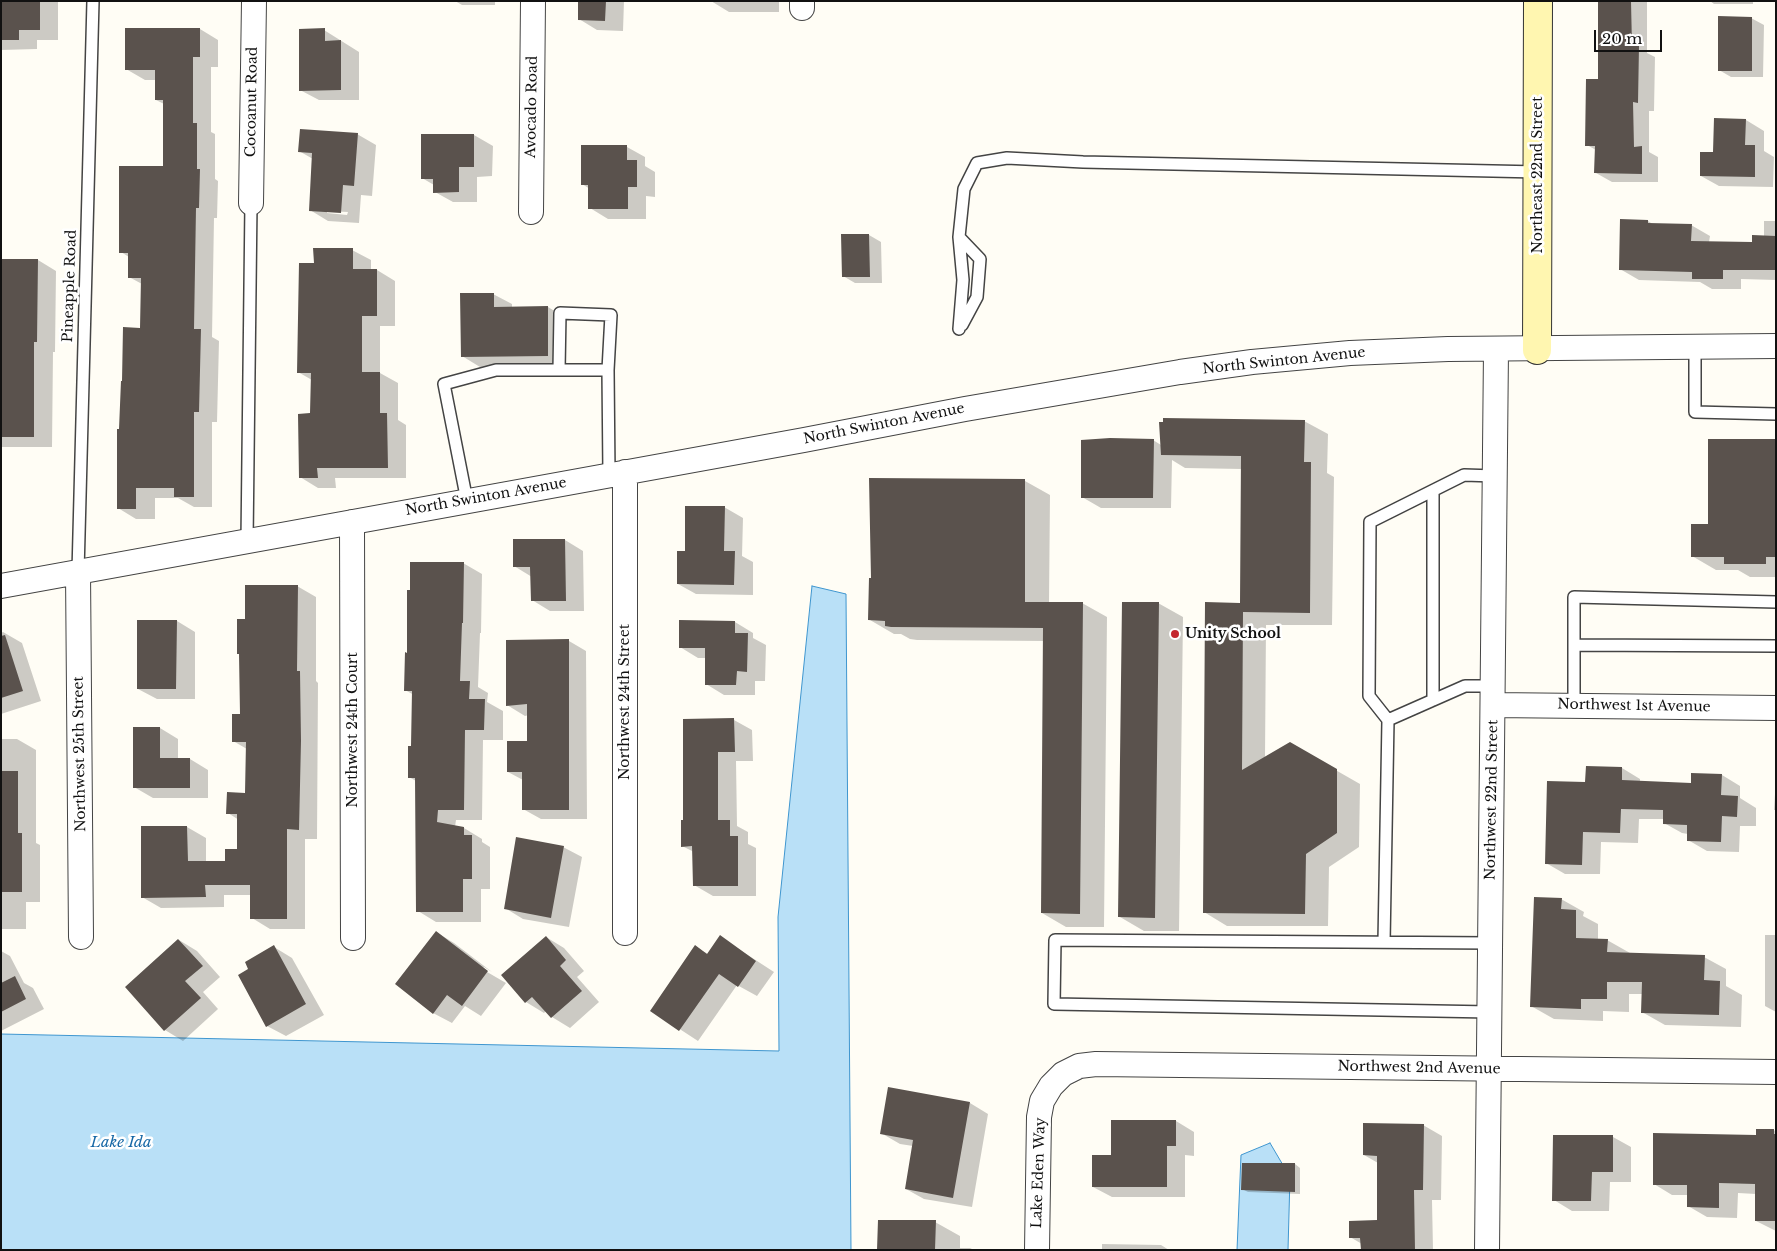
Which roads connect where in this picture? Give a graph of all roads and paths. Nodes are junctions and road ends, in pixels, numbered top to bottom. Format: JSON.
{"nodes":[{"id":1,"x":93,"y":1,"type":"edge"},
{"id":2,"x":254,"y":1,"type":"edge"},
{"id":3,"x":533,"y":1,"type":"edge"},
{"id":4,"x":1538,"y":1,"type":"edge"},
{"id":5,"x":1538,"y":172,"type":"junction"},
{"id":6,"x":251,"y":203,"type":"joint"},
{"id":7,"x":531,"y":212,"type":"dead end"},
{"id":8,"x":959,"y":237,"type":"junction"},
{"id":9,"x":1776,"y":346,"type":"edge"},
{"id":10,"x":1695,"y":347,"type":"junction"},
{"id":11,"x":1496,"y":350,"type":"junction"},
{"id":12,"x":1537,"y":350,"type":"junction"},
{"id":13,"x":559,"y":370,"type":"junction"},
{"id":14,"x":608,"y":370,"type":"junction"},
{"id":15,"x":1776,"y":414,"type":"edge"},
{"id":16,"x":617,"y":474,"type":"junction"},
{"id":17,"x":1495,"y":476,"type":"junction"},
{"id":18,"x":1433,"y":490,"type":"junction"},
{"id":19,"x":467,"y":501,"type":"junction"},
{"id":20,"x":352,"y":522,"type":"junction"},
{"id":21,"x":247,"y":541,"type":"junction"},
{"id":22,"x":78,"y":572,"type":"junction"},
{"id":23,"x":1,"y":586,"type":"edge"},
{"id":24,"x":1776,"y":602,"type":"edge"},
{"id":25,"x":1574,"y":646,"type":"junction"},
{"id":26,"x":1776,"y":646,"type":"edge"},
{"id":27,"x":1493,"y":696,"type":"junction"},
{"id":28,"x":1433,"y":700,"type":"junction"},
{"id":29,"x":1574,"y":706,"type":"junction"},
{"id":30,"x":1776,"y":708,"type":"edge"},
{"id":31,"x":1388,"y":720,"type":"junction"},
{"id":32,"x":625,"y":932,"type":"dead end"},
{"id":33,"x":81,"y":937,"type":"dead end"},
{"id":34,"x":353,"y":938,"type":"dead end"},
{"id":35,"x":1384,"y":942,"type":"junction"},
{"id":36,"x":1490,"y":943,"type":"junction"},
{"id":37,"x":1490,"y":1012,"type":"junction"},
{"id":38,"x":1489,"y":1069,"type":"junction"},
{"id":39,"x":1776,"y":1072,"type":"edge"},
{"id":40,"x":1063,"y":1074,"type":"joint"},
{"id":41,"x":1037,"y":1250,"type":"edge"},
{"id":42,"x":1487,"y":1250,"type":"edge"}],
"edges":[{"from":1,"to":22,"type":"lane","name":"Pineapple Road"},
{"from":2,"to":6,"type":"street","name":"Cocoanut Road"},
{"from":3,"to":7,"type":"street","name":"Avocado Road"},
{"from":4,"to":5,"type":"street","name":"Northeast 22nd Street"},
{"from":5,"to":8,"type":"lane"},
{"from":5,"to":12,"type":"street","name":"Northeast 22nd Street"},
{"from":6,"to":21,"type":"lane"},
{"from":8,"to":8,"type":"lane"},
{"from":9,"to":10,"type":"street","name":"North Swinton Avenue"},
{"from":10,"to":12,"type":"street","name":"North Swinton Avenue"},
{"from":10,"to":15,"type":"lane"},
{"from":11,"to":12,"type":"street","name":"North Swinton Avenue"},
{"from":11,"to":16,"type":"street","name":"North Swinton Avenue"},
{"from":11,"to":17,"type":"street","name":"Northwest 22nd Street"},
{"from":13,"to":14,"type":"lane"},
{"from":13,"to":14,"type":"lane"},
{"from":13,"to":19,"type":"lane"},
{"from":14,"to":16,"type":"lane"},
{"from":16,"to":19,"type":"street","name":"North Swinton Avenue"},
{"from":16,"to":32,"type":"street","name":"Northwest 24th Street"},
{"from":17,"to":18,"type":"lane"},
{"from":17,"to":27,"type":"street","name":"Northwest 22nd Street"},
{"from":18,"to":28,"type":"lane"},
{"from":18,"to":31,"type":"lane"},
{"from":19,"to":20,"type":"street","name":"North Swinton Avenue"},
{"from":20,"to":21,"type":"street","name":"North Swinton Avenue"},
{"from":20,"to":34,"type":"street","name":"Northwest 24th Court"},
{"from":21,"to":22,"type":"street","name":"North Swinton Avenue"},
{"from":22,"to":23,"type":"street","name":"North Swinton Avenue"},
{"from":22,"to":33,"type":"street","name":"Northwest 25th Street"},
{"from":24,"to":25,"type":"lane"},
{"from":25,"to":26,"type":"lane"},
{"from":25,"to":29,"type":"lane"},
{"from":27,"to":28,"type":"lane"},
{"from":27,"to":29,"type":"street","name":"Northwest 1st Avenue"},
{"from":27,"to":36,"type":"street","name":"Northwest 22nd Street"},
{"from":28,"to":31,"type":"lane"},
{"from":29,"to":30,"type":"street","name":"Northwest 1st Avenue"},
{"from":31,"to":35,"type":"lane"},
{"from":35,"to":36,"type":"lane"},
{"from":35,"to":37,"type":"lane"},
{"from":36,"to":37,"type":"street","name":"Northwest 22nd Street"},
{"from":37,"to":38,"type":"street","name":"Northwest 22nd Street"},
{"from":38,"to":39,"type":"street","name":"Northwest 2nd Avenue"},
{"from":38,"to":40,"type":"street","name":"Northwest 2nd Avenue"},
{"from":38,"to":42,"type":"street","name":"Northwest 22nd Street"},
{"from":40,"to":41,"type":"street","name":"Lake Eden Way"}]}
